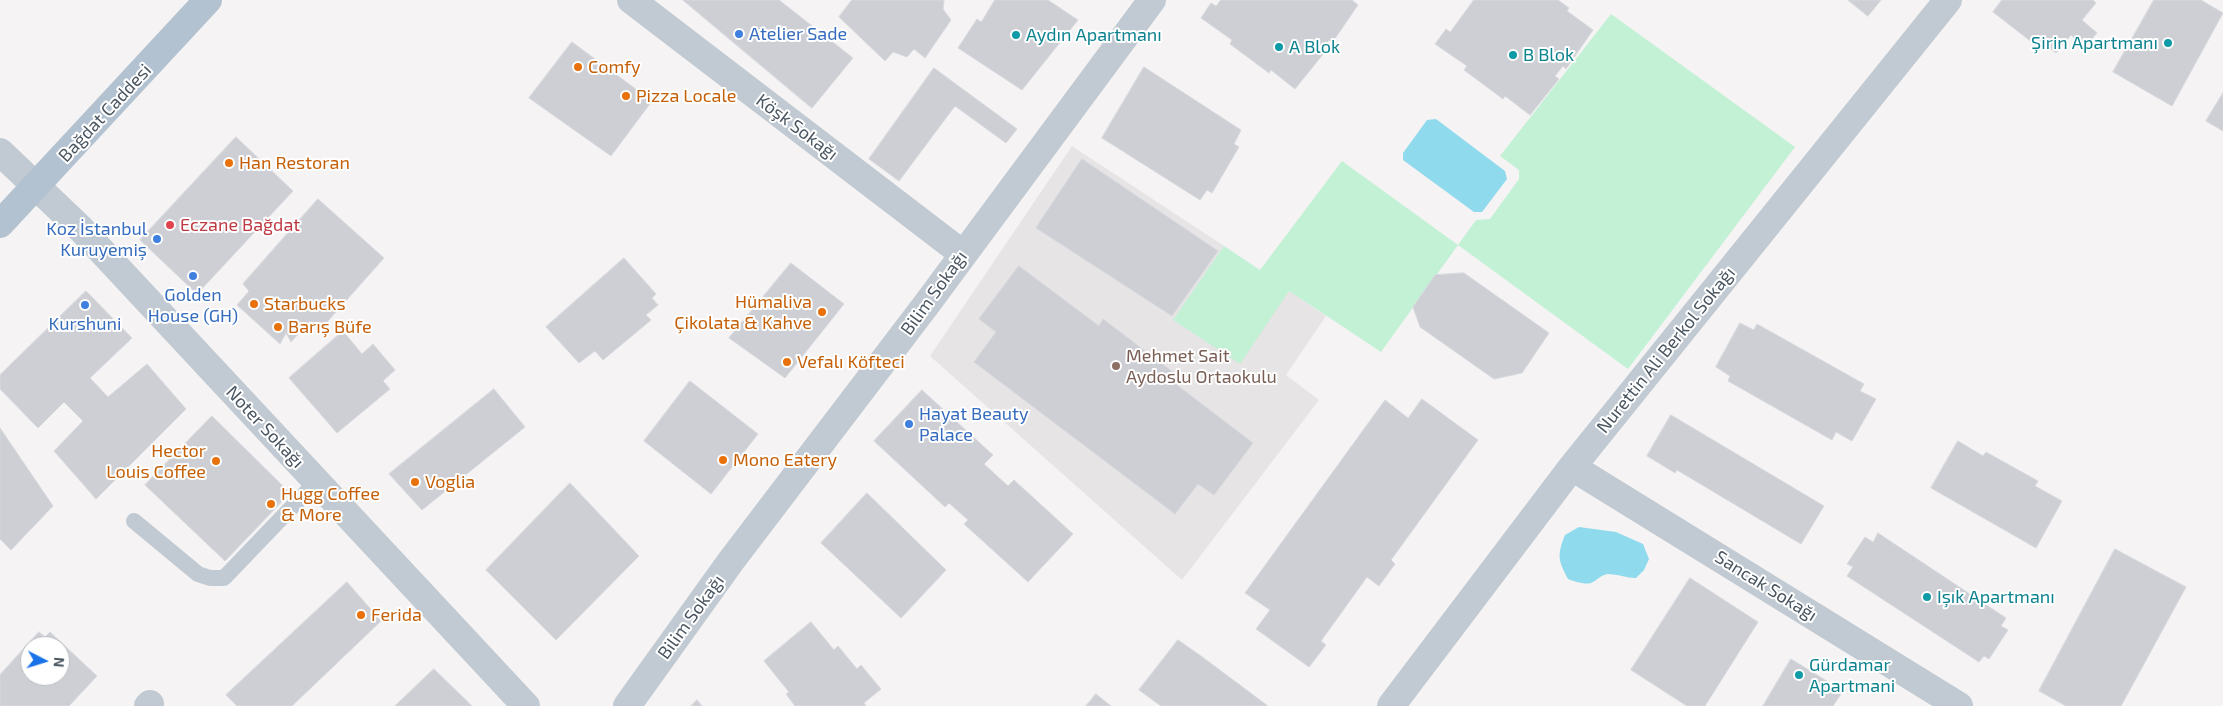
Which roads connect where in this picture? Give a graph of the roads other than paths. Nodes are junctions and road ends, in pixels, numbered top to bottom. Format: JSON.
{"nodes":[{"id":1,"x":208,"y":0,"type":"edge"},
{"id":2,"x":631,"y":0,"type":"edge"},
{"id":3,"x":1152,"y":0,"type":"edge"},
{"id":4,"x":1948,"y":0,"type":"edge"},
{"id":5,"x":0,"y":152,"type":"edge"},
{"id":6,"x":37,"y":186,"type":"junction"},
{"id":7,"x":0,"y":224,"type":"edge"},
{"id":8,"x":963,"y":254,"type":"junction"},
{"id":9,"x":1572,"y":467,"type":"junction"},
{"id":10,"x":316,"y":482,"type":"junction"},
{"id":11,"x":134,"y":521,"type":"dead end"},
{"id":12,"x":526,"y":706,"type":"edge"},
{"id":13,"x":627,"y":706,"type":"edge"},
{"id":14,"x":1391,"y":706,"type":"edge"},
{"id":15,"x":1959,"y":706,"type":"edge"}],
"edges":[{"from":1,"to":6,"type":"main road","name":"Bağdat Caddesi"},
{"from":2,"to":8,"type":"street","name":"Köşk Sokağı"},
{"from":3,"to":8,"type":"street","name":"Bilim Sokağı"},
{"from":4,"to":9,"type":"street","name":"Nurettin Ali Berkol Sokağı"},
{"from":5,"to":6,"type":"street","name":"Noter Sokağı"},
{"from":6,"to":7,"type":"main road","name":"Bağdat Caddesi"},
{"from":6,"to":10,"type":"street","name":"Noter Sokağı"},
{"from":8,"to":13,"type":"street","name":"Bilim Sokağı"},
{"from":9,"to":14,"type":"street","name":"Nurettin Ali Berkol Sokağı"},
{"from":9,"to":15,"type":"street","name":"Sancak Sokağı"},
{"from":10,"to":11,"type":"lane"},
{"from":10,"to":12,"type":"street","name":"Noter Sokağı"}]}
